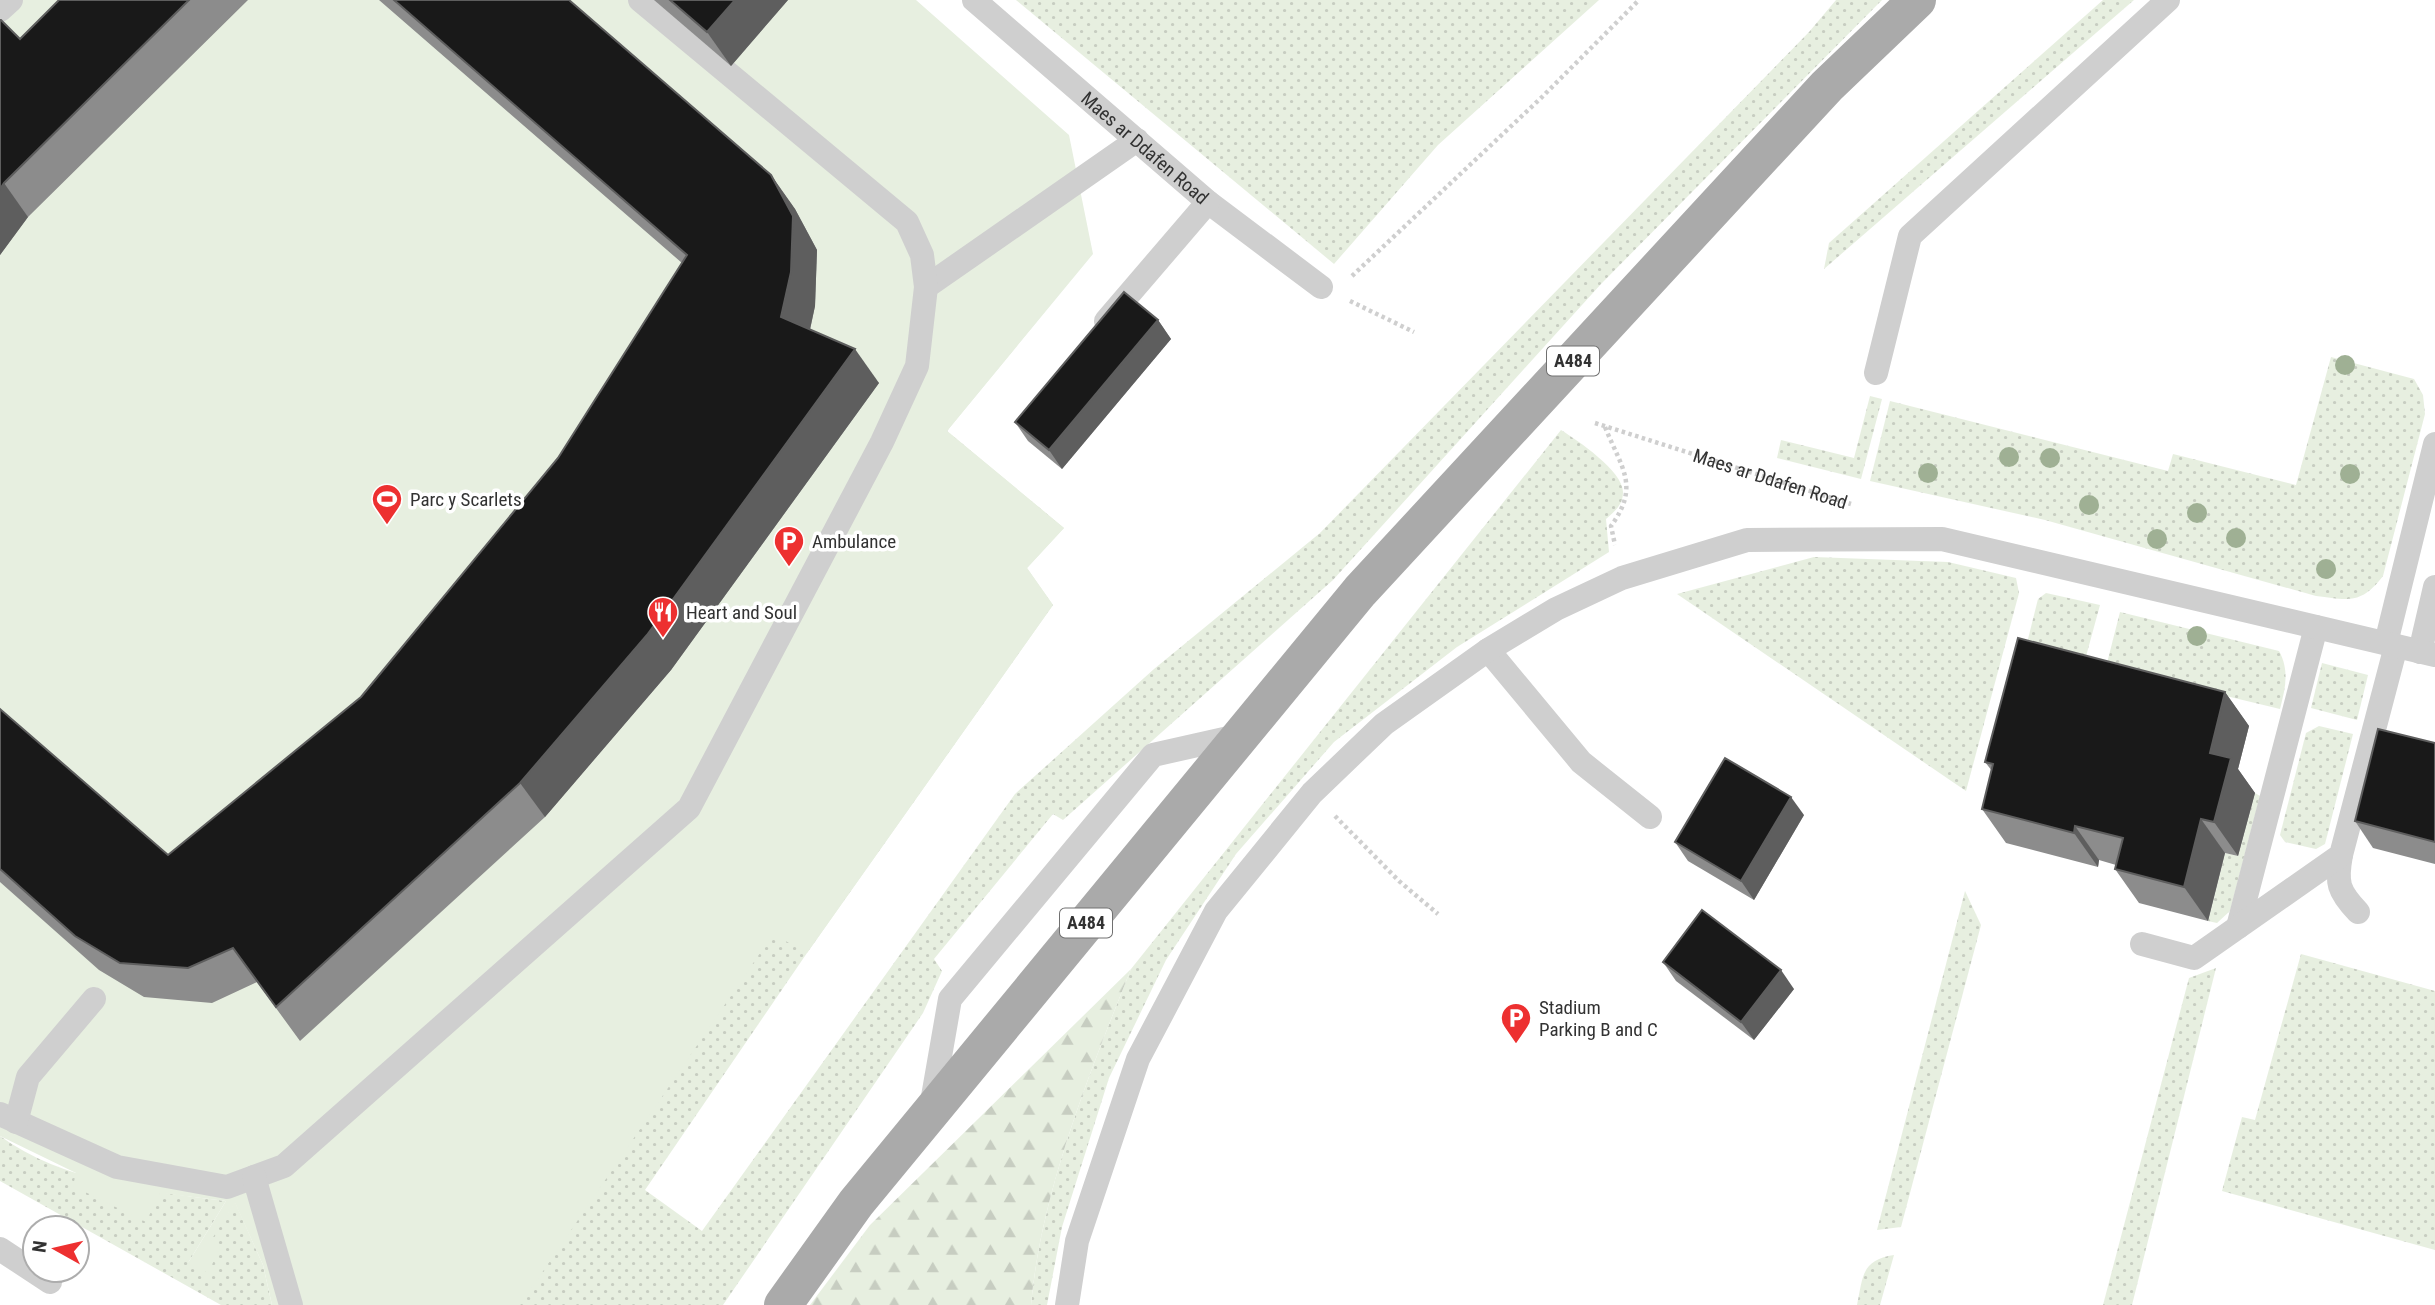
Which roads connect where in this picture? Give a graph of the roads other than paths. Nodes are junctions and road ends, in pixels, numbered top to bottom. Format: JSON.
{"nodes":[{"id":1,"x":11,"y":0,"type":"edge"},
{"id":2,"x":640,"y":0,"type":"edge"},
{"id":3,"x":974,"y":0,"type":"edge"},
{"id":4,"x":1917,"y":0,"type":"edge"},
{"id":5,"x":2168,"y":0,"type":"edge"},
{"id":6,"x":0,"y":10,"type":"edge"},
{"id":7,"x":1138,"y":140,"type":"junction"},
{"id":8,"x":1208,"y":202,"type":"junction"},
{"id":9,"x":926,"y":286,"type":"junction"},
{"id":10,"x":1321,"y":287,"type":"dead end"},
{"id":11,"x":1092,"y":338,"type":"edge"},
{"id":12,"x":1876,"y":373,"type":"dead end"},
{"id":13,"x":2435,"y":444,"type":"edge"},
{"id":14,"x":2435,"y":587,"type":"edge"},
{"id":15,"x":2316,"y":627,"type":"junction"},
{"id":16,"x":2409,"y":649,"type":"edge"},
{"id":17,"x":1488,"y":650,"type":"junction"},
{"id":18,"x":1242,"y":735,"type":"junction"},
{"id":19,"x":1650,"y":817,"type":"dead end"},
{"id":20,"x":2341,"y":855,"type":"junction"},
{"id":21,"x":2358,"y":912,"type":"dead end"},
{"id":22,"x":2238,"y":927,"type":"junction"},
{"id":23,"x":2142,"y":944,"type":"dead end"},
{"id":24,"x":93,"y":999,"type":"dead end"},
{"id":25,"x":931,"y":1112,"type":"junction"},
{"id":26,"x":8,"y":1118,"type":"edge"},
{"id":27,"x":254,"y":1177,"type":"junction"},
{"id":28,"x":0,"y":1250,"type":"edge"},
{"id":29,"x":21,"y":1263,"type":"edge"},
{"id":30,"x":291,"y":1305,"type":"edge"},
{"id":31,"x":783,"y":1305,"type":"edge"},
{"id":32,"x":1067,"y":1305,"type":"edge"}],
"edges":[{"from":1,"to":6,"type":"lane"},
{"from":2,"to":9,"type":"lane"},
{"from":3,"to":7,"type":"lane","name":"Maes ar Ddafen Road"},
{"from":4,"to":18,"type":"main road","number":"A484"},
{"from":5,"to":12,"type":"lane"},
{"from":7,"to":8,"type":"lane","name":"Maes ar Ddafen Road"},
{"from":7,"to":9,"type":"lane"},
{"from":8,"to":10,"type":"lane","name":"Maes ar Ddafen Road"},
{"from":8,"to":11,"type":"lane"},
{"from":9,"to":27,"type":"lane"},
{"from":13,"to":16,"type":"lane"},
{"from":14,"to":16,"type":"lane"},
{"from":15,"to":16,"type":"lane"},
{"from":15,"to":17,"type":"lane"},
{"from":15,"to":22,"type":"lane"},
{"from":16,"to":20,"type":"lane"},
{"from":17,"to":19,"type":"lane"},
{"from":17,"to":32,"type":"lane"},
{"from":18,"to":25,"type":"main road","number":"A484"},
{"from":18,"to":25,"type":"lane"},
{"from":20,"to":21,"type":"lane"},
{"from":20,"to":22,"type":"lane"},
{"from":22,"to":23,"type":"lane"},
{"from":24,"to":26,"type":"lane"},
{"from":25,"to":31,"type":"main road","number":"A484"},
{"from":26,"to":27,"type":"lane"},
{"from":27,"to":30,"type":"lane"},
{"from":28,"to":29,"type":"lane"}]}
